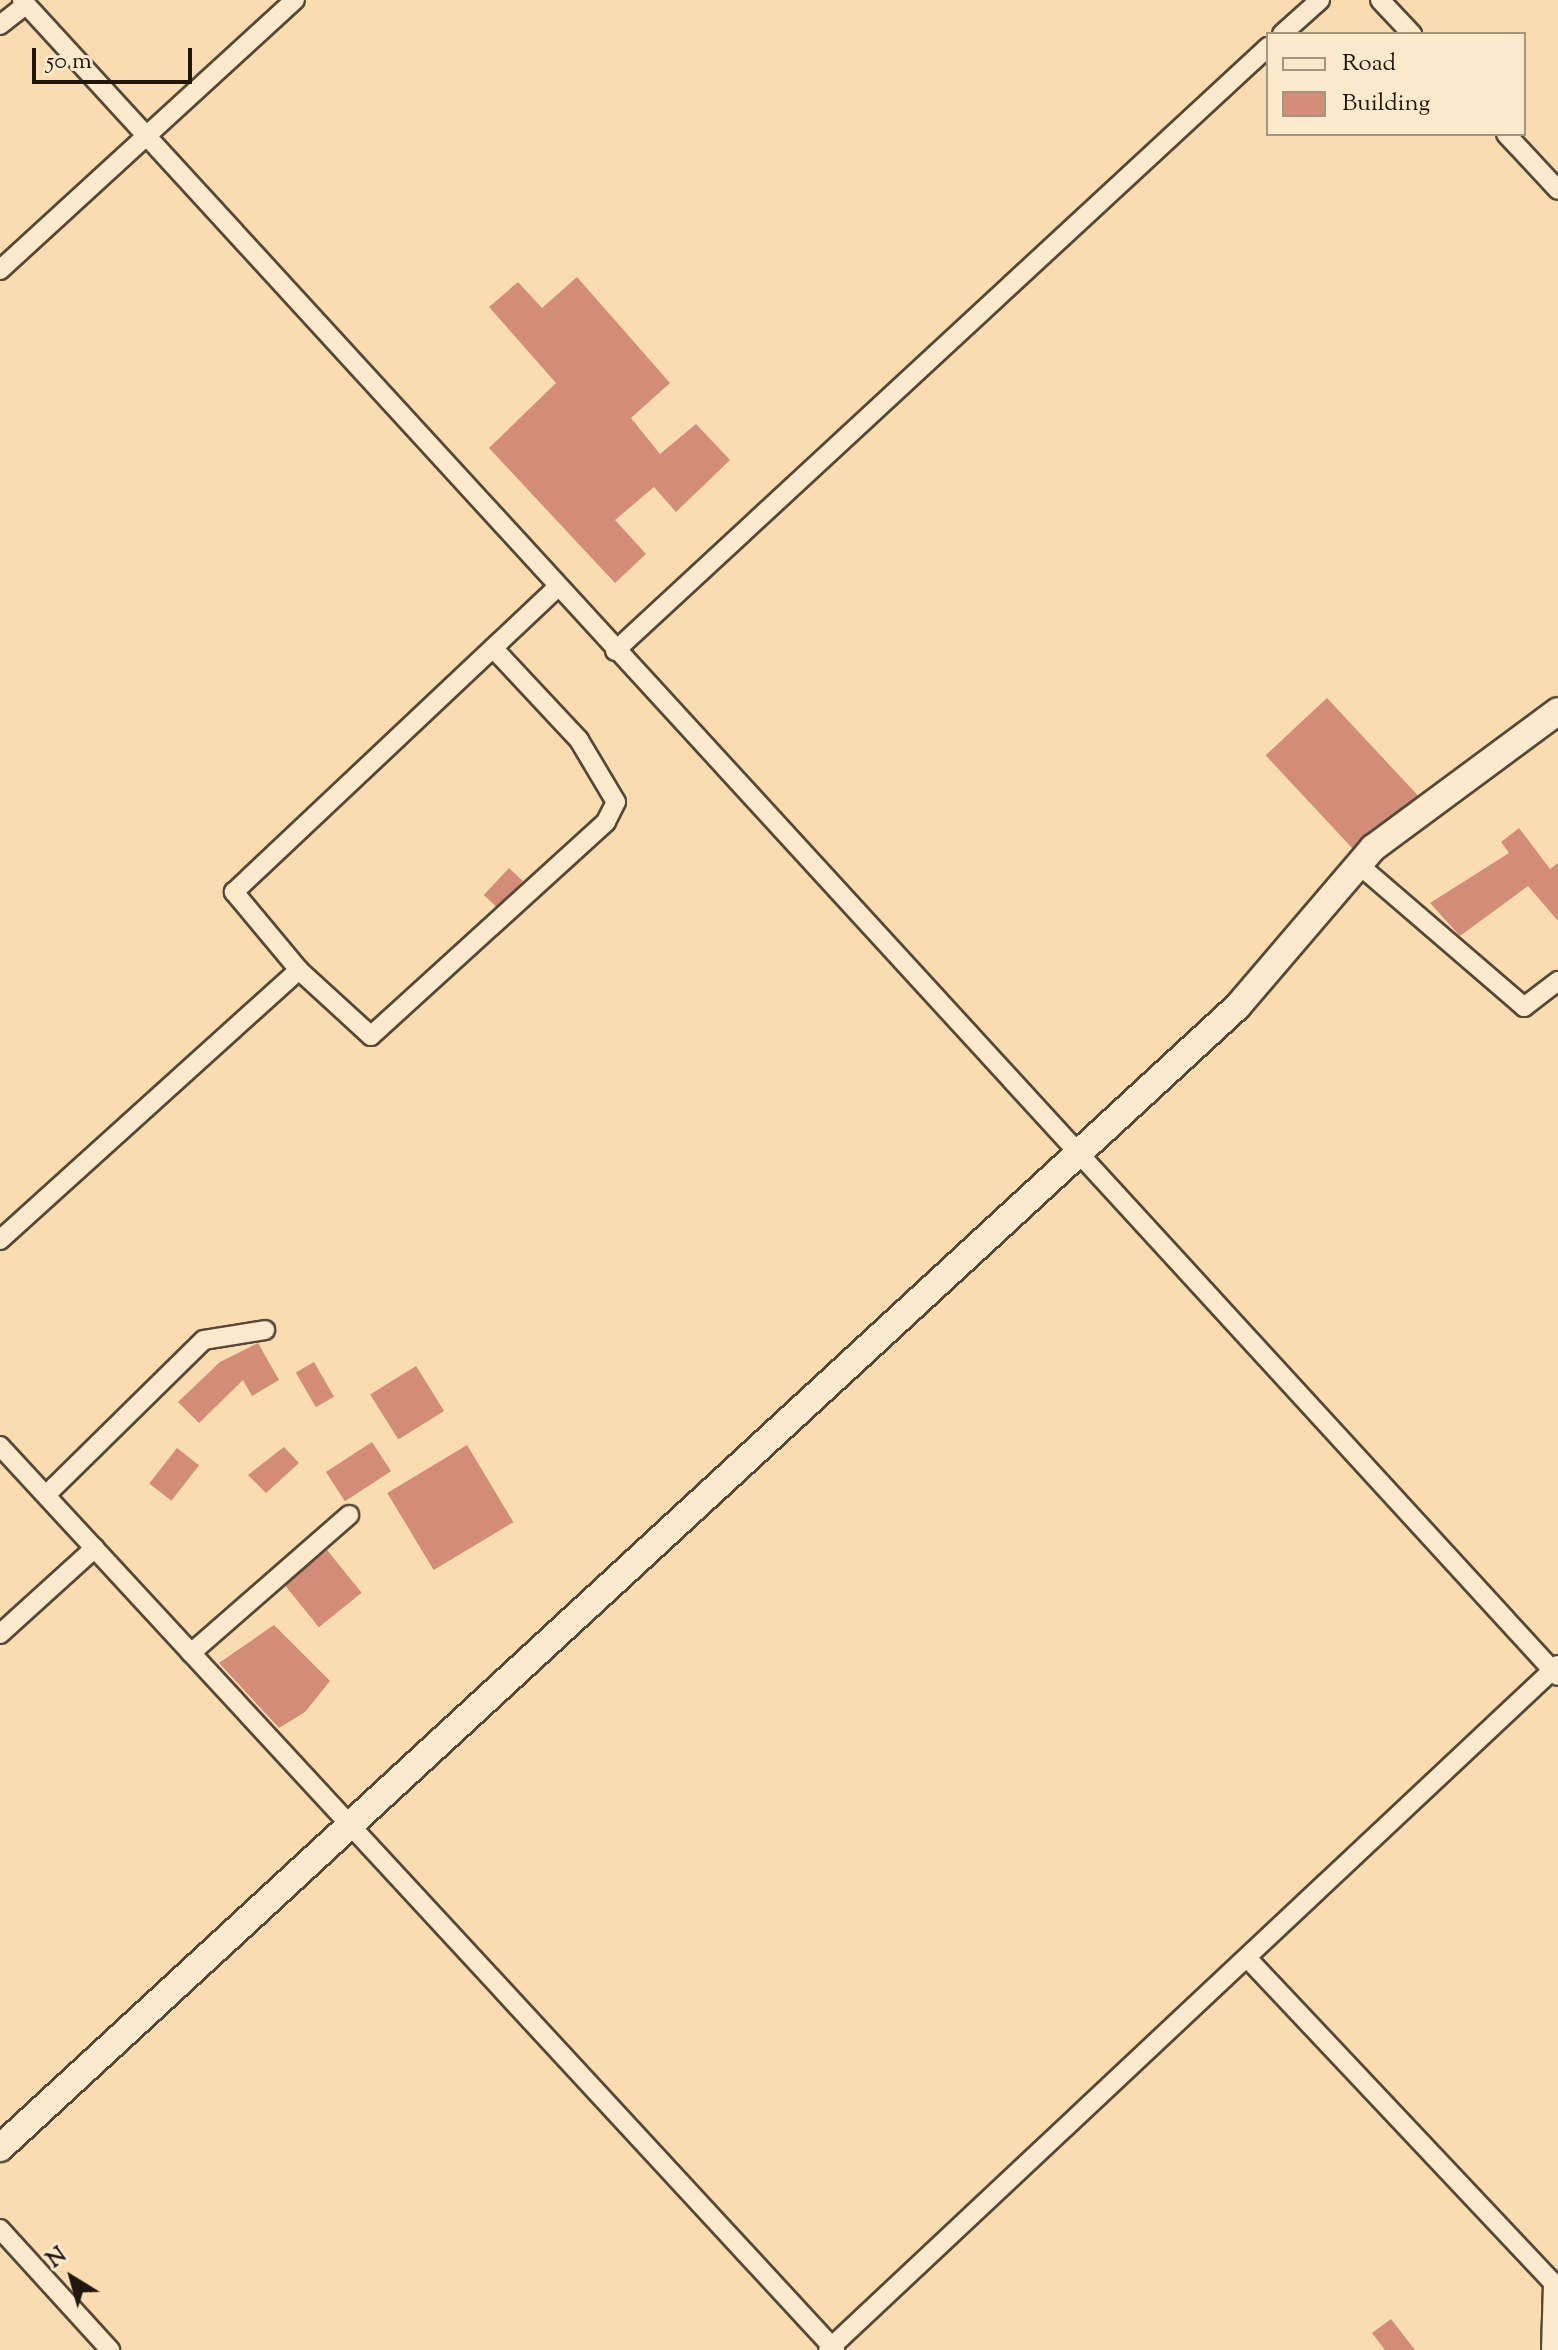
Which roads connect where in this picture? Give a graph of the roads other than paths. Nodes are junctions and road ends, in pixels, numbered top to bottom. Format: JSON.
{"nodes":[{"id":1,"x":295,"y":0,"type":"edge"},
{"id":2,"x":1320,"y":0,"type":"edge"},
{"id":3,"x":1380,"y":0,"type":"edge"},
{"id":4,"x":24,"y":2,"type":"edge"},
{"id":5,"x":0,"y":25,"type":"edge"},
{"id":6,"x":1284,"y":32,"type":"edge"},
{"id":7,"x":1410,"y":32,"type":"edge"},
{"id":8,"x":1266,"y":49,"type":"edge"},
{"id":9,"x":1508,"y":136,"type":"edge"},
{"id":10,"x":142,"y":137,"type":"junction"},
{"id":11,"x":1558,"y":190,"type":"edge"},
{"id":12,"x":0,"y":270,"type":"edge"},
{"id":13,"x":556,"y":589,"type":"junction"},
{"id":14,"x":493,"y":648,"type":"junction"},
{"id":15,"x":615,"y":651,"type":"junction"},
{"id":16,"x":1558,"y":711,"type":"edge"},
{"id":17,"x":1358,"y":864,"type":"junction"},
{"id":18,"x":299,"y":970,"type":"junction"},
{"id":19,"x":1558,"y":981,"type":"edge"},
{"id":20,"x":1077,"y":1155,"type":"junction"},
{"id":21,"x":1,"y":1236,"type":"edge"},
{"id":22,"x":265,"y":1330,"type":"dead end"},
{"id":23,"x":0,"y":1446,"type":"edge"},
{"id":24,"x":46,"y":1495,"type":"junction"},
{"id":25,"x":349,"y":1515,"type":"dead end"},
{"id":26,"x":95,"y":1548,"type":"junction"},
{"id":27,"x":0,"y":1634,"type":"edge"},
{"id":28,"x":191,"y":1653,"type":"junction"},
{"id":29,"x":1556,"y":1670,"type":"edge"},
{"id":30,"x":349,"y":1826,"type":"junction"},
{"id":31,"x":1248,"y":1959,"type":"junction"},
{"id":32,"x":0,"y":2148,"type":"edge"},
{"id":33,"x":0,"y":2229,"type":"edge"},
{"id":34,"x":1555,"y":2294,"type":"edge"},
{"id":35,"x":832,"y":2349,"type":"edge"},
{"id":36,"x":110,"y":2350,"type":"edge"},
{"id":37,"x":1551,"y":2350,"type":"edge"}],
"edges":[{"from":1,"to":10,"type":"street"},
{"from":2,"to":6,"type":"street"},
{"from":3,"to":7,"type":"street"},
{"from":4,"to":5,"type":"street"},
{"from":4,"to":10,"type":"street"},
{"from":8,"to":15,"type":"street"},
{"from":9,"to":11,"type":"street"},
{"from":10,"to":12,"type":"street"},
{"from":10,"to":13,"type":"street"},
{"from":13,"to":14,"type":"street"},
{"from":13,"to":15,"type":"street"},
{"from":14,"to":18,"type":"street"},
{"from":14,"to":18,"type":"street"},
{"from":15,"to":20,"type":"street"},
{"from":16,"to":17,"type":"street"},
{"from":17,"to":19,"type":"street"},
{"from":17,"to":20,"type":"street"},
{"from":18,"to":21,"type":"street"},
{"from":20,"to":29,"type":"street"},
{"from":20,"to":30,"type":"street"},
{"from":22,"to":24,"type":"street"},
{"from":23,"to":24,"type":"street"},
{"from":24,"to":26,"type":"street"},
{"from":25,"to":28,"type":"street"},
{"from":26,"to":27,"type":"street"},
{"from":26,"to":28,"type":"street"},
{"from":28,"to":30,"type":"street"},
{"from":29,"to":31,"type":"street"},
{"from":30,"to":32,"type":"street"},
{"from":30,"to":35,"type":"street"},
{"from":31,"to":34,"type":"street"},
{"from":31,"to":35,"type":"street"},
{"from":33,"to":36,"type":"street"},
{"from":34,"to":37,"type":"street"}]}
